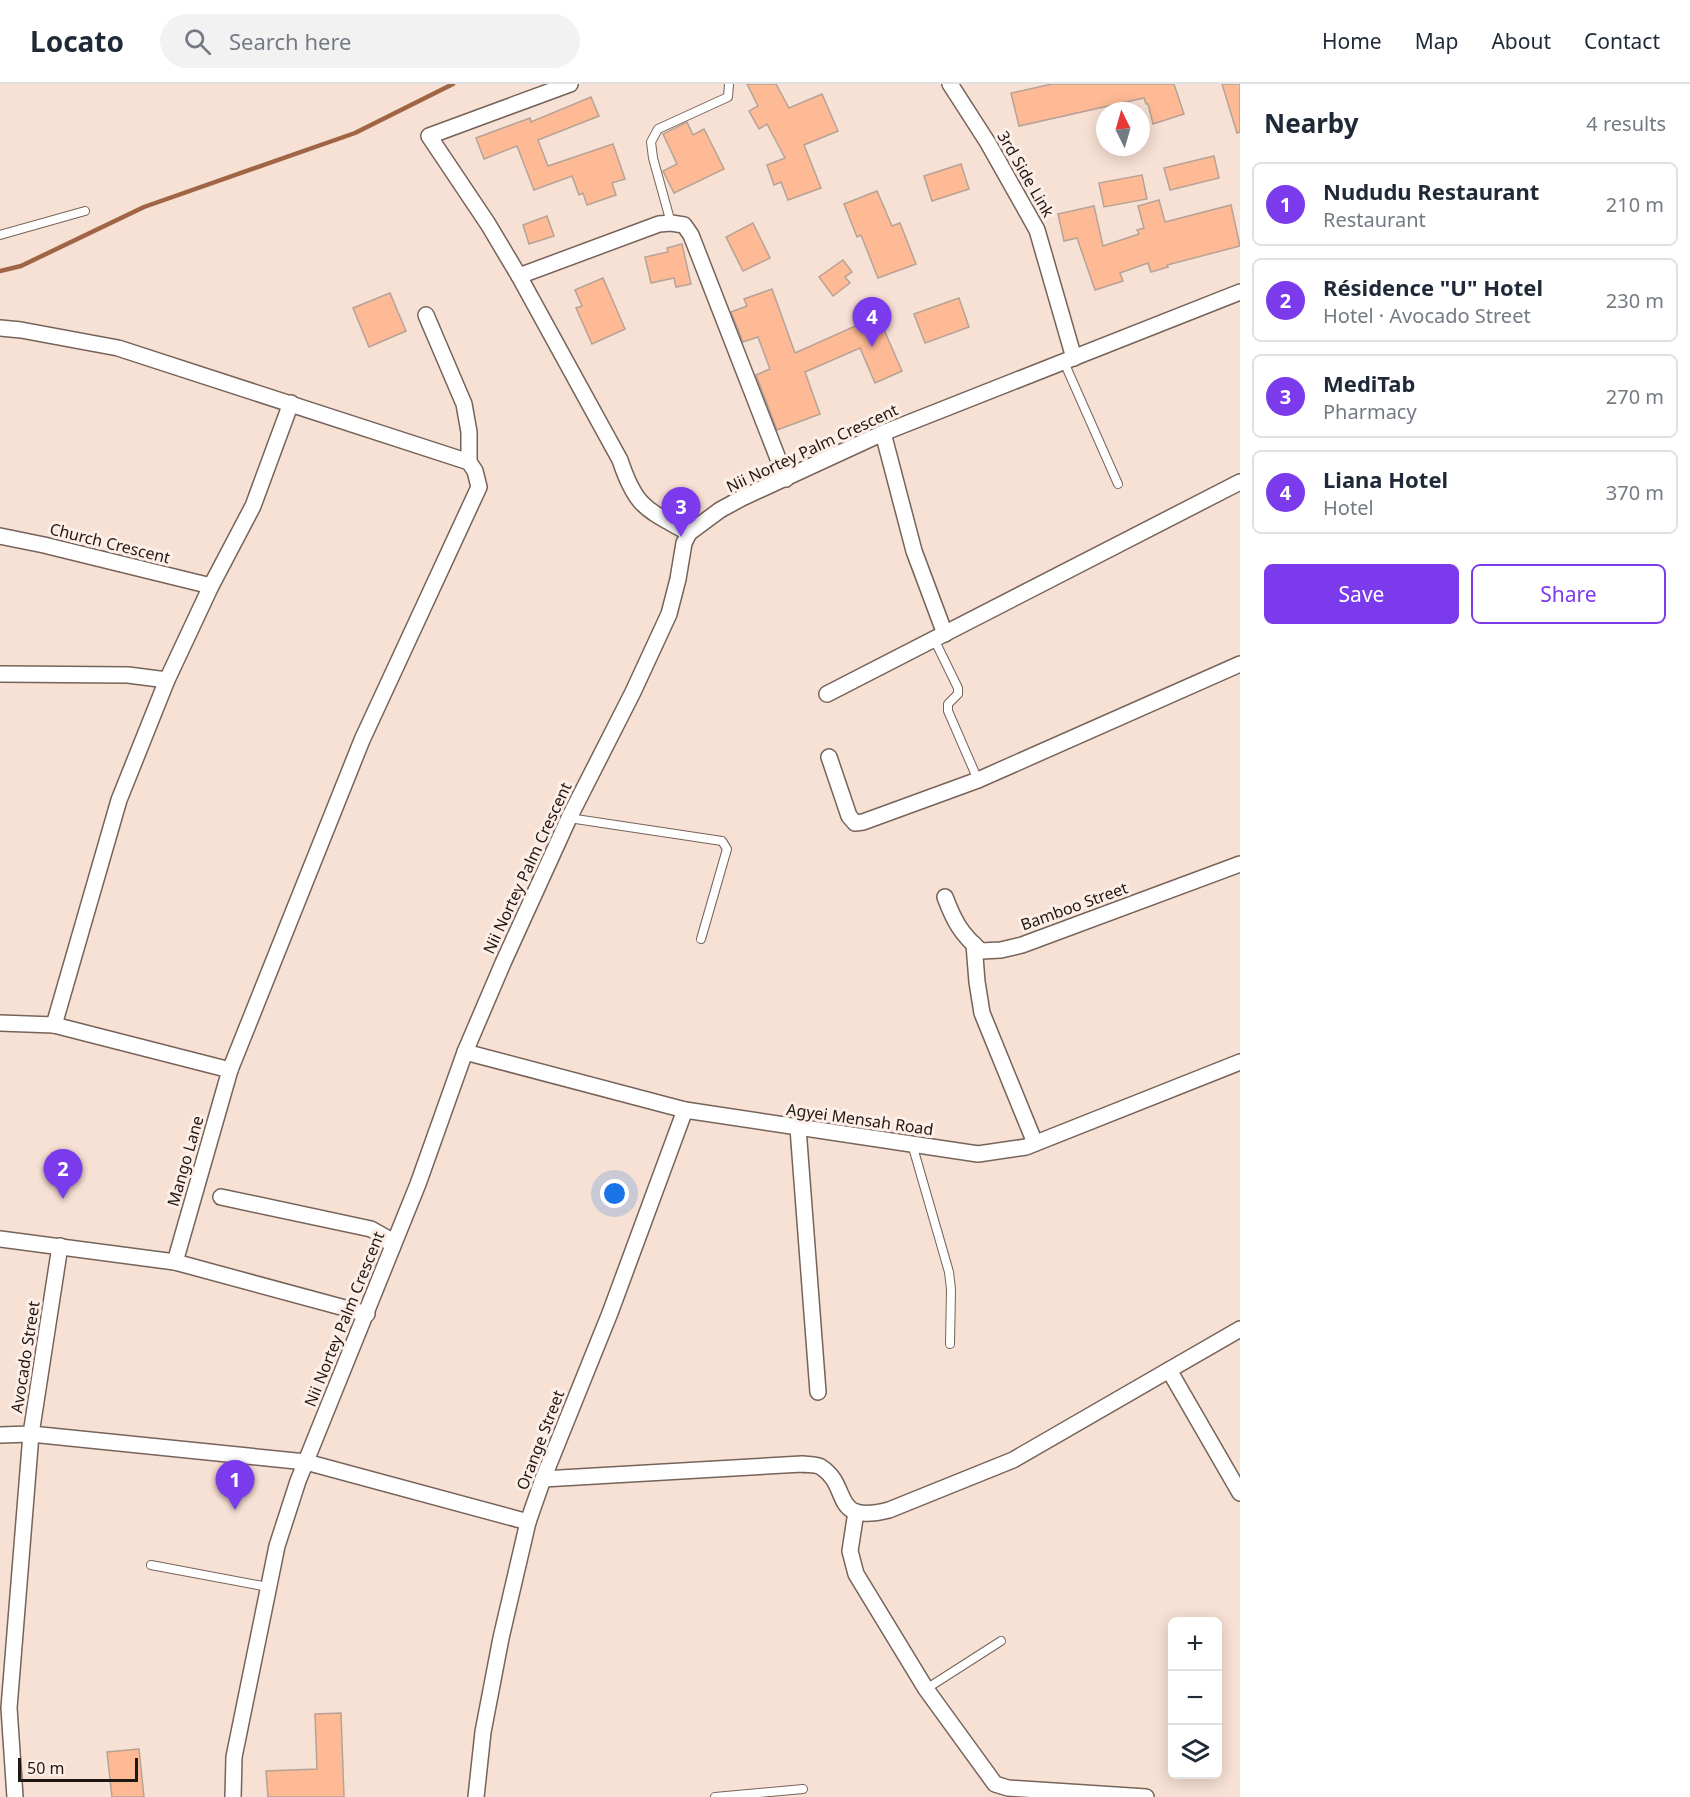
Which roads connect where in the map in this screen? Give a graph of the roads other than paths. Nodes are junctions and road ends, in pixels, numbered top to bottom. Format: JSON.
{"nodes":[{"id":1,"x":570,"y":84,"type":"edge"},
{"id":2,"x":729,"y":84,"type":"edge"},
{"id":3,"x":950,"y":84,"type":"edge"},
{"id":4,"x":85,"y":211,"type":"dead end"},
{"id":5,"x":671,"y":223,"type":"junction"},
{"id":6,"x":0,"y":236,"type":"edge"},
{"id":7,"x":519,"y":276,"type":"junction"},
{"id":8,"x":1240,"y":293,"type":"edge"},
{"id":9,"x":426,"y":315,"type":"dead end"},
{"id":10,"x":0,"y":328,"type":"edge"},
{"id":11,"x":1069,"y":360,"type":"junction"},
{"id":12,"x":291,"y":403,"type":"junction"},
{"id":13,"x":883,"y":433,"type":"junction"},
{"id":14,"x":469,"y":462,"type":"junction"},
{"id":15,"x":786,"y":479,"type":"junction"},
{"id":16,"x":1240,"y":482,"type":"edge"},
{"id":17,"x":1118,"y":484,"type":"dead end"},
{"id":18,"x":688,"y":533,"type":"junction"},
{"id":19,"x":0,"y":536,"type":"edge"},
{"id":20,"x":211,"y":586,"type":"junction"},
{"id":21,"x":940,"y":636,"type":"junction"},
{"id":22,"x":1240,"y":664,"type":"edge"},
{"id":23,"x":0,"y":674,"type":"edge"},
{"id":24,"x":167,"y":680,"type":"junction"},
{"id":25,"x":827,"y":694,"type":"dead end"},
{"id":26,"x":829,"y":757,"type":"dead end"},
{"id":27,"x":978,"y":780,"type":"junction"},
{"id":28,"x":569,"y":818,"type":"junction"},
{"id":29,"x":1240,"y":864,"type":"edge"},
{"id":30,"x":945,"y":897,"type":"dead end"},
{"id":31,"x":701,"y":939,"type":"dead end"},
{"id":32,"x":974,"y":944,"type":"junction"},
{"id":33,"x":0,"y":1023,"type":"edge"},
{"id":34,"x":54,"y":1025,"type":"junction"},
{"id":35,"x":465,"y":1052,"type":"junction"},
{"id":36,"x":1240,"y":1062,"type":"edge"},
{"id":37,"x":230,"y":1070,"type":"junction"},
{"id":38,"x":685,"y":1110,"type":"junction"},
{"id":39,"x":798,"y":1128,"type":"junction"},
{"id":40,"x":1035,"y":1143,"type":"junction"},
{"id":41,"x":912,"y":1144,"type":"junction"},
{"id":42,"x":221,"y":1197,"type":"dead end"},
{"id":43,"x":0,"y":1239,"type":"edge"},
{"id":44,"x":60,"y":1246,"type":"junction"},
{"id":45,"x":392,"y":1248,"type":"junction"},
{"id":46,"x":176,"y":1262,"type":"junction"},
{"id":47,"x":366,"y":1314,"type":"junction"},
{"id":48,"x":1240,"y":1329,"type":"edge"},
{"id":49,"x":950,"y":1344,"type":"dead end"},
{"id":50,"x":1169,"y":1370,"type":"junction"},
{"id":51,"x":818,"y":1392,"type":"dead end"},
{"id":52,"x":31,"y":1434,"type":"junction"},
{"id":53,"x":0,"y":1435,"type":"edge"},
{"id":54,"x":306,"y":1462,"type":"junction"},
{"id":55,"x":543,"y":1479,"type":"junction"},
{"id":56,"x":1240,"y":1493,"type":"edge"},
{"id":57,"x":856,"y":1512,"type":"junction"},
{"id":58,"x":528,"y":1522,"type":"junction"},
{"id":59,"x":151,"y":1565,"type":"dead end"},
{"id":60,"x":268,"y":1587,"type":"junction"},
{"id":61,"x":1001,"y":1641,"type":"dead end"},
{"id":62,"x":926,"y":1689,"type":"junction"},
{"id":63,"x":803,"y":1789,"type":"dead end"},
{"id":64,"x":15,"y":1797,"type":"edge"},
{"id":65,"x":233,"y":1797,"type":"edge"},
{"id":66,"x":476,"y":1797,"type":"edge"},
{"id":67,"x":715,"y":1797,"type":"edge"},
{"id":68,"x":1146,"y":1797,"type":"edge"}],
"edges":[{"from":1,"to":7,"type":"street"},
{"from":2,"to":5,"type":"lane"},
{"from":3,"to":11,"type":"street","name":"3rd Side Link"},
{"from":4,"to":6,"type":"lane"},
{"from":5,"to":7,"type":"street"},
{"from":5,"to":15,"type":"street"},
{"from":7,"to":18,"type":"street"},
{"from":8,"to":11,"type":"street","name":"Nii Nortey Palm Crescent"},
{"from":9,"to":14,"type":"street","name":"Mango Lane"},
{"from":10,"to":12,"type":"street"},
{"from":11,"to":13,"type":"street","name":"Nii Nortey Palm Crescent"},
{"from":11,"to":17,"type":"lane"},
{"from":12,"to":14,"type":"street"},
{"from":12,"to":20,"type":"street"},
{"from":13,"to":15,"type":"street","name":"Nii Nortey Palm Crescent"},
{"from":13,"to":21,"type":"street"},
{"from":14,"to":37,"type":"street","name":"Mango Lane"},
{"from":15,"to":18,"type":"street","name":"Nii Nortey Palm Crescent"},
{"from":16,"to":21,"type":"street"},
{"from":18,"to":28,"type":"street","name":"Nii Nortey Palm Crescent"},
{"from":19,"to":20,"type":"street","name":"Church Crescent"},
{"from":20,"to":24,"type":"street"},
{"from":21,"to":25,"type":"street"},
{"from":21,"to":27,"type":"lane"},
{"from":22,"to":27,"type":"street"},
{"from":23,"to":24,"type":"street"},
{"from":24,"to":34,"type":"street"},
{"from":26,"to":27,"type":"street"},
{"from":28,"to":31,"type":"lane"},
{"from":28,"to":35,"type":"street","name":"Nii Nortey Palm Crescent"},
{"from":29,"to":32,"type":"street","name":"Bamboo Street"},
{"from":30,"to":32,"type":"street"},
{"from":32,"to":40,"type":"street"},
{"from":33,"to":34,"type":"street"},
{"from":34,"to":37,"type":"street"},
{"from":35,"to":38,"type":"street","name":"Agyei Mensah Road"},
{"from":35,"to":45,"type":"street","name":"Nii Nortey Palm Crescent"},
{"from":36,"to":40,"type":"street","name":"Agyei Mensah Road"},
{"from":37,"to":46,"type":"street","name":"Mango Lane"},
{"from":38,"to":39,"type":"street","name":"Agyei Mensah Road"},
{"from":38,"to":55,"type":"street","name":"Orange Street"},
{"from":39,"to":41,"type":"street","name":"Agyei Mensah Road"},
{"from":39,"to":51,"type":"street"},
{"from":40,"to":41,"type":"street","name":"Agyei Mensah Road"},
{"from":41,"to":49,"type":"lane"},
{"from":42,"to":45,"type":"street"},
{"from":43,"to":44,"type":"street"},
{"from":44,"to":46,"type":"street"},
{"from":44,"to":52,"type":"street","name":"Avocado Street"},
{"from":45,"to":47,"type":"street","name":"Nii Nortey Palm Crescent"},
{"from":46,"to":47,"type":"street"},
{"from":47,"to":54,"type":"street","name":"Nii Nortey Palm Crescent"},
{"from":48,"to":50,"type":"street"},
{"from":50,"to":56,"type":"street"},
{"from":50,"to":57,"type":"street"},
{"from":52,"to":53,"type":"street"},
{"from":52,"to":54,"type":"street"},
{"from":52,"to":64,"type":"street","name":"Avocado Street"},
{"from":54,"to":58,"type":"street"},
{"from":54,"to":60,"type":"street","name":"Nii Nortey Palm Crescent"},
{"from":55,"to":57,"type":"street"},
{"from":55,"to":58,"type":"street","name":"Orange Street"},
{"from":57,"to":62,"type":"street"},
{"from":58,"to":66,"type":"street","name":"Orange Street"},
{"from":59,"to":60,"type":"lane"},
{"from":60,"to":65,"type":"street","name":"Nii Nortey Palm Crescent"},
{"from":61,"to":62,"type":"lane"},
{"from":62,"to":68,"type":"street"},
{"from":63,"to":67,"type":"lane"}]}
